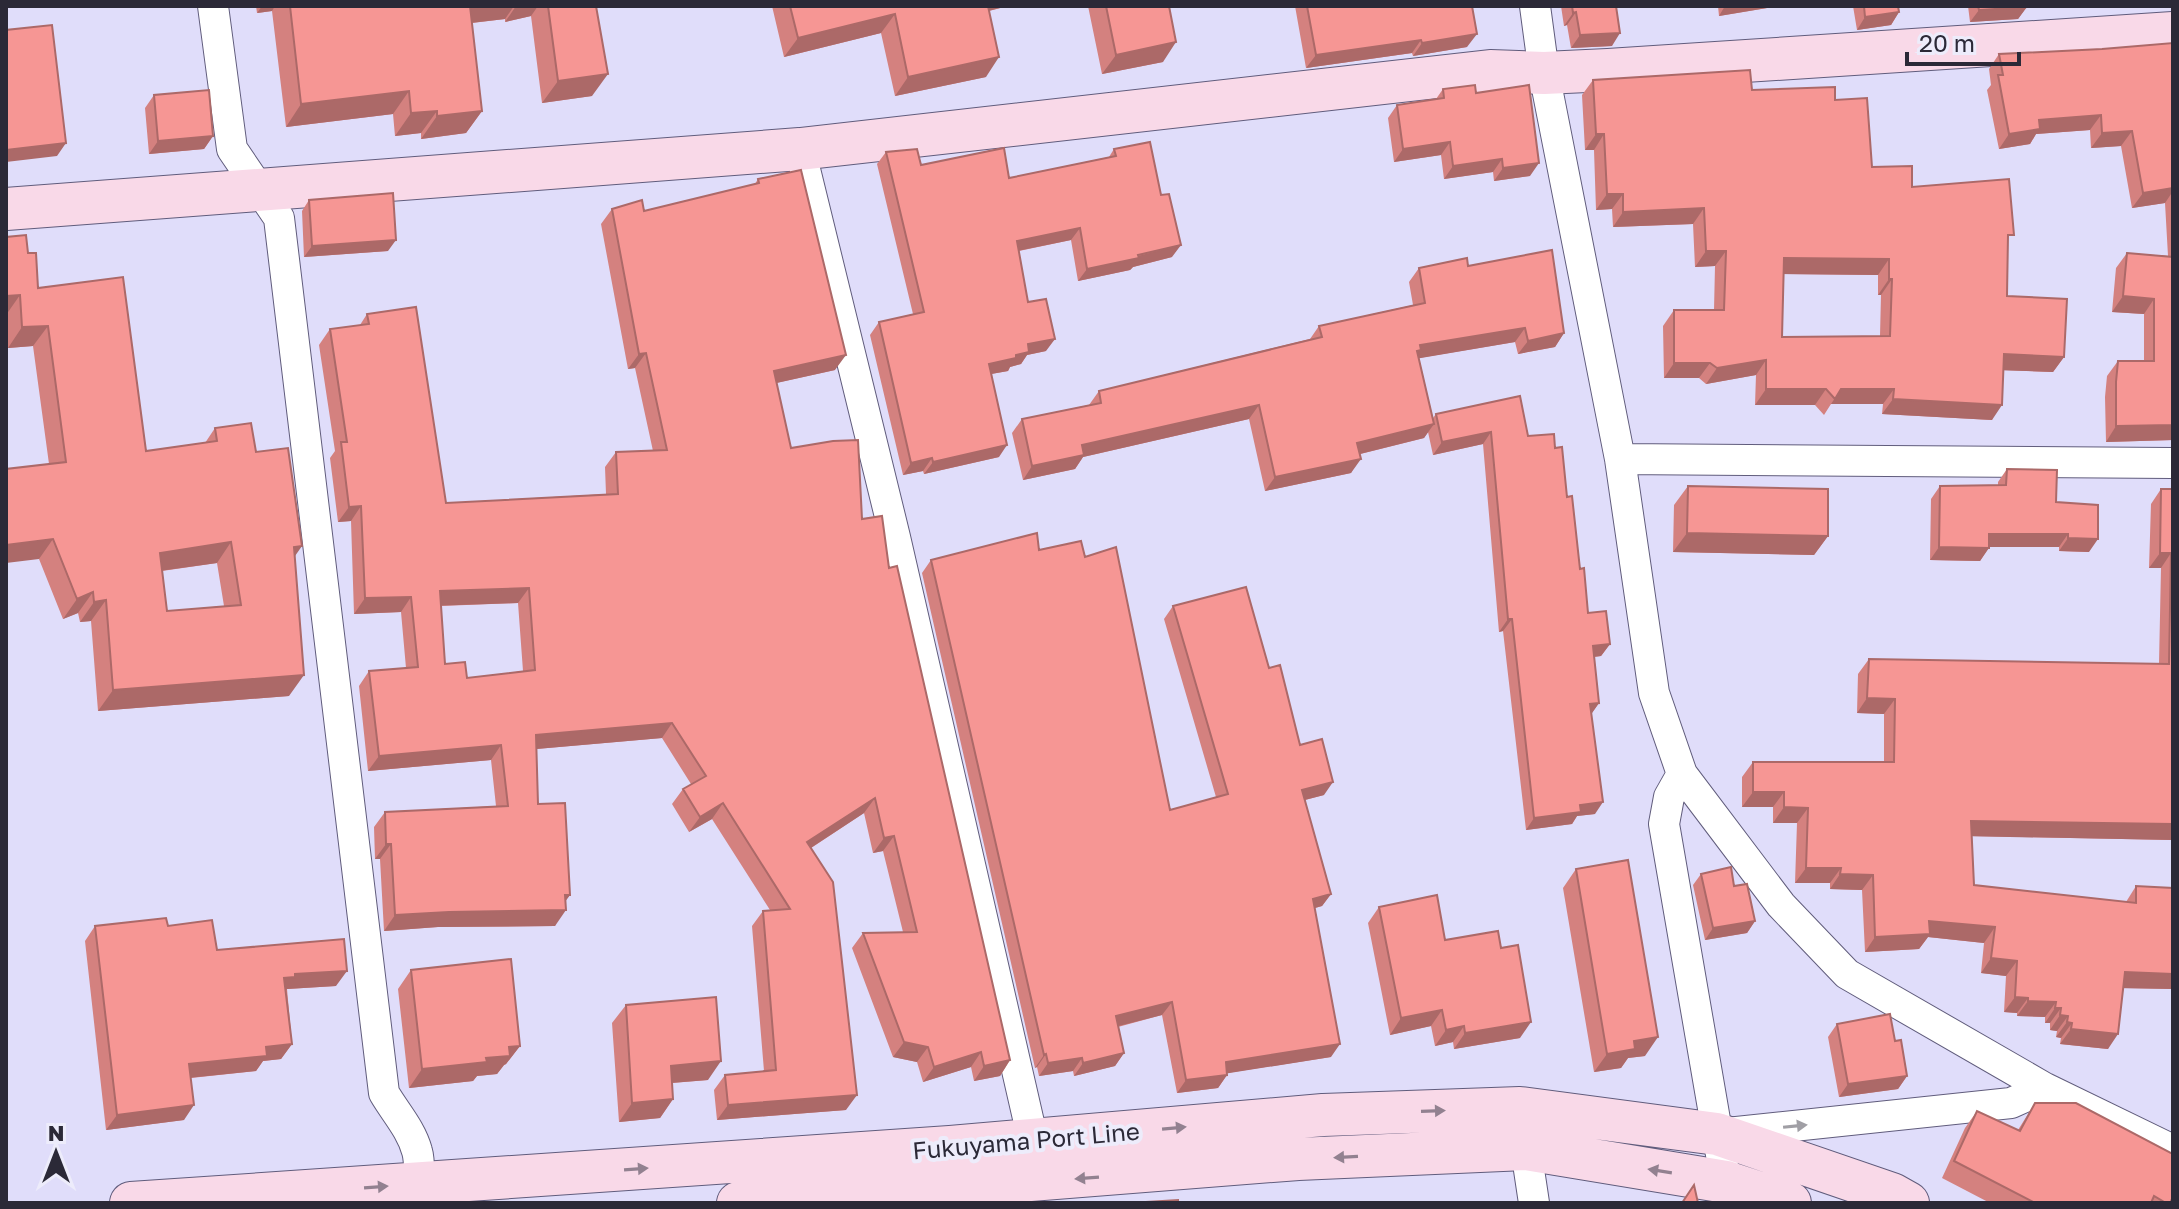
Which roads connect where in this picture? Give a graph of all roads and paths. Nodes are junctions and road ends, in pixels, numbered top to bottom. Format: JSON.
{"nodes":[{"id":1,"x":213,"y":6,"type":"edge"},
{"id":2,"x":1535,"y":6,"type":"edge"},
{"id":3,"x":2173,"y":33,"type":"edge"},
{"id":4,"x":1544,"y":73,"type":"junction"},
{"id":5,"x":800,"y":149,"type":"junction"},
{"id":6,"x":258,"y":188,"type":"junction"},
{"id":7,"x":6,"y":209,"type":"edge"},
{"id":8,"x":1620,"y":459,"type":"junction"},
{"id":9,"x":2173,"y":463,"type":"edge"},
{"id":10,"x":1682,"y":774,"type":"junction"},
{"id":11,"x":2045,"y":1088,"type":"junction"},
{"id":12,"x":1520,"y":1108,"type":"junction"},
{"id":13,"x":1717,"y":1134,"type":"junction"},
{"id":14,"x":1033,"y":1140,"type":"junction"},
{"id":15,"x":950,"y":1147,"type":"junction"},
{"id":16,"x":1526,"y":1149,"type":"junction"},
{"id":17,"x":2173,"y":1150,"type":"edge"},
{"id":18,"x":419,"y":1184,"type":"junction"},
{"id":19,"x":1728,"y":1192,"type":"edge"},
{"id":20,"x":952,"y":1196,"type":"edge"},
{"id":21,"x":131,"y":1203,"type":"edge"},
{"id":22,"x":738,"y":1203,"type":"edge"},
{"id":23,"x":1534,"y":1203,"type":"edge"},
{"id":24,"x":1790,"y":1203,"type":"edge"},
{"id":25,"x":1908,"y":1203,"type":"edge"}],
"edges":[{"from":1,"to":6,"type":"street"},
{"from":2,"to":4,"type":"street"},
{"from":3,"to":4,"type":"main road"},
{"from":4,"to":5,"type":"main road"},
{"from":4,"to":8,"type":"street"},
{"from":5,"to":6,"type":"main road"},
{"from":5,"to":14,"type":"street"},
{"from":6,"to":7,"type":"main road"},
{"from":6,"to":18,"type":"street"},
{"from":8,"to":9,"type":"street"},
{"from":8,"to":10,"type":"street"},
{"from":10,"to":11,"type":"street"},
{"from":10,"to":13,"type":"street"},
{"from":13,"to":11,"type":"street","one_way":true},
{"from":11,"to":17,"type":"street"},
{"from":12,"to":13,"type":"main road","name":"Fukuyama Port Line"},
{"from":14,"to":12,"type":"main road","name":"Fukuyama Port Line","one_way":true},
{"from":12,"to":16,"type":"street"},
{"from":13,"to":19,"type":"street"},
{"from":13,"to":25,"type":"main road","name":"Fukuyama Port Line"},
{"from":14,"to":15,"type":"main road","name":"Fukuyama Port Line"},
{"from":18,"to":15,"type":"main road","name":"Fukuyama Port Line","one_way":true},
{"from":15,"to":20,"type":"street"},
{"from":19,"to":16,"type":"main road","name":"Fukuyama Port Line","one_way":true},
{"from":16,"to":20,"type":"main road","name":"Fukuyama Port Line","one_way":true},
{"from":16,"to":23,"type":"street"},
{"from":21,"to":18,"type":"main road","name":"Fukuyama Port Line","one_way":true},
{"from":19,"to":24,"type":"main road","name":"Fukuyama Port Line"},
{"from":20,"to":22,"type":"main road","name":"Fukuyama Port Line"}]}
